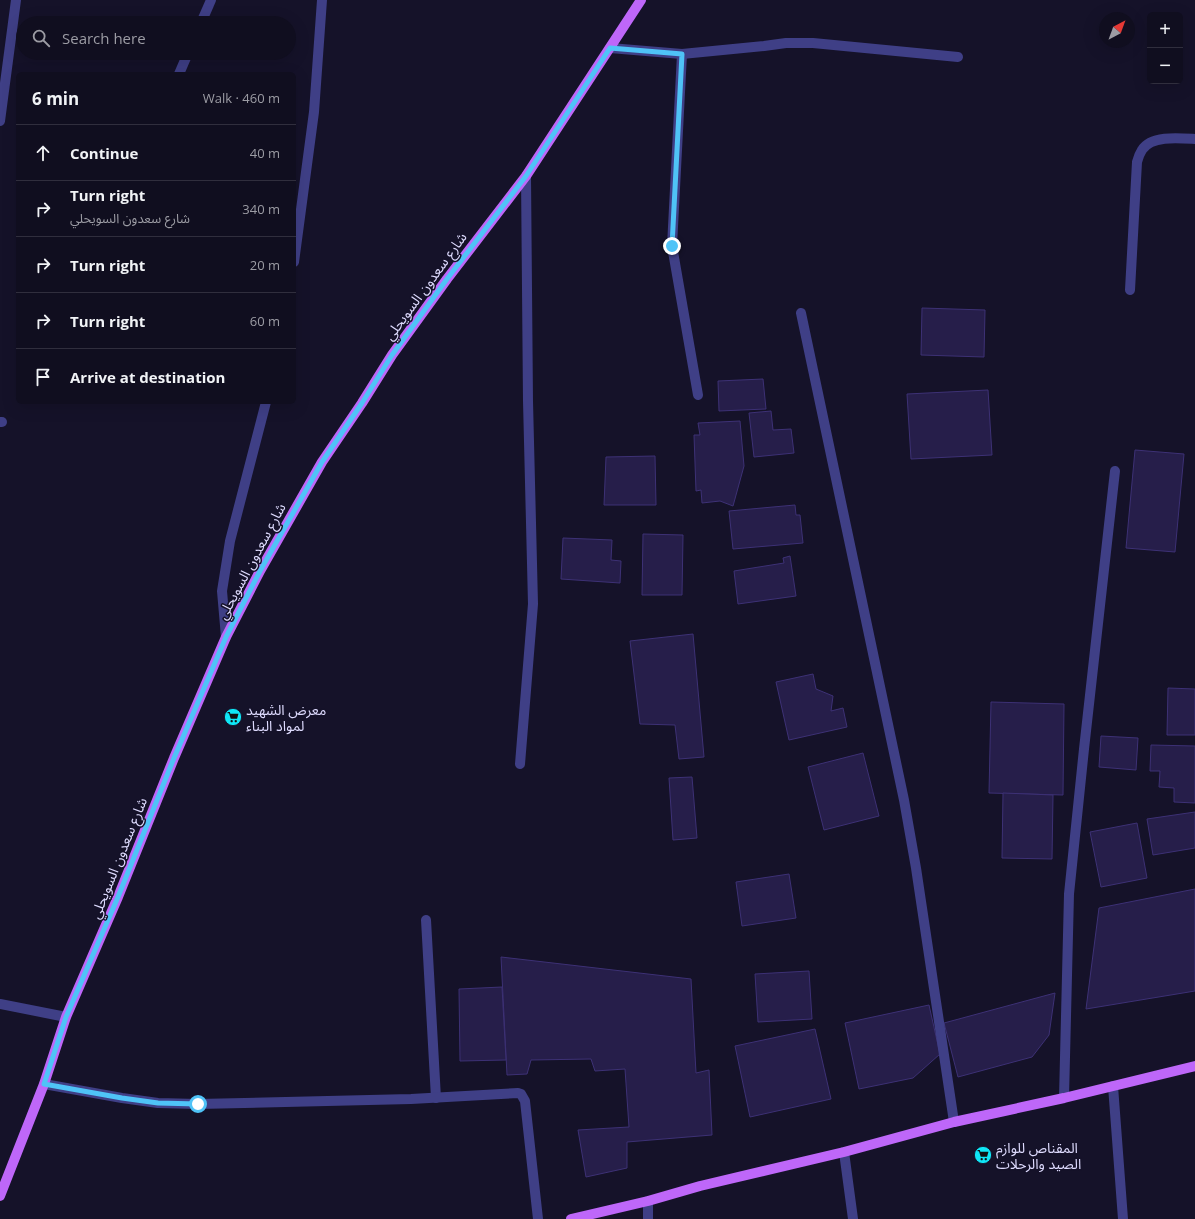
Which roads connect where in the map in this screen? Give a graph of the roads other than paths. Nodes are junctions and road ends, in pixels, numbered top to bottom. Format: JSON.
{"nodes":[{"id":1,"x":16,"y":0,"type":"edge"},
{"id":2,"x":211,"y":0,"type":"edge"},
{"id":3,"x":322,"y":0,"type":"edge"},
{"id":4,"x":641,"y":0,"type":"edge"},
{"id":5,"x":204,"y":16,"type":"edge"},
{"id":6,"x":610,"y":48,"type":"junction"},
{"id":7,"x":682,"y":54,"type":"junction"},
{"id":8,"x":958,"y":57,"type":"dead end"},
{"id":9,"x":185,"y":60,"type":"edge"},
{"id":10,"x":180,"y":72,"type":"edge"},
{"id":11,"x":0,"y":121,"type":"edge"},
{"id":12,"x":1195,"y":139,"type":"edge"},
{"id":13,"x":526,"y":176,"type":"junction"},
{"id":14,"x":296,"y":247,"type":"edge"},
{"id":15,"x":1130,"y":290,"type":"dead end"},
{"id":16,"x":802,"y":313,"type":"dead end"},
{"id":17,"x":698,"y":395,"type":"dead end"},
{"id":18,"x":265,"y":404,"type":"edge"},
{"id":19,"x":1115,"y":471,"type":"dead end"},
{"id":20,"x":226,"y":637,"type":"junction"},
{"id":21,"x":520,"y":764,"type":"dead end"},
{"id":22,"x":426,"y":920,"type":"dead end"},
{"id":23,"x":0,"y":1004,"type":"edge"},
{"id":24,"x":66,"y":1017,"type":"junction"},
{"id":25,"x":1195,"y":1066,"type":"edge"},
{"id":26,"x":44,"y":1084,"type":"junction"},
{"id":27,"x":1113,"y":1086,"type":"junction"},
{"id":28,"x":436,"y":1098,"type":"junction"},
{"id":29,"x":1064,"y":1098,"type":"junction"},
{"id":30,"x":954,"y":1122,"type":"junction"},
{"id":31,"x":844,"y":1152,"type":"junction"},
{"id":32,"x":0,"y":1196,"type":"edge"},
{"id":33,"x":648,"y":1201,"type":"junction"},
{"id":34,"x":538,"y":1219,"type":"edge"},
{"id":35,"x":571,"y":1219,"type":"edge"},
{"id":36,"x":648,"y":1219,"type":"edge"},
{"id":37,"x":853,"y":1219,"type":"edge"},
{"id":38,"x":1123,"y":1219,"type":"edge"}],
"edges":[{"from":1,"to":11,"type":"street"},
{"from":2,"to":5,"type":"street"},
{"from":3,"to":14,"type":"street"},
{"from":4,"to":6,"type":"main road","name":"شارع سعدون السويحلي"},
{"from":6,"to":7,"type":"street"},
{"from":6,"to":13,"type":"main road","name":"شارع سعدون السويحلي"},
{"from":7,"to":8,"type":"street"},
{"from":7,"to":17,"type":"street"},
{"from":9,"to":10,"type":"street"},
{"from":12,"to":15,"type":"street"},
{"from":13,"to":20,"type":"main road","name":"شارع سعدون السويحلي"},
{"from":13,"to":21,"type":"street"},
{"from":16,"to":30,"type":"street"},
{"from":18,"to":20,"type":"street"},
{"from":19,"to":29,"type":"street"},
{"from":20,"to":24,"type":"main road","name":"شارع سعدون السويحلي"},
{"from":22,"to":28,"type":"street"},
{"from":23,"to":24,"type":"street"},
{"from":24,"to":26,"type":"main road","name":"شارع سعدون السويحلي"},
{"from":25,"to":27,"type":"main road"},
{"from":26,"to":28,"type":"street"},
{"from":26,"to":32,"type":"main road","name":"شارع سعدون السويحلي"},
{"from":27,"to":29,"type":"main road"},
{"from":27,"to":38,"type":"street"},
{"from":28,"to":34,"type":"street"},
{"from":29,"to":30,"type":"main road"},
{"from":30,"to":31,"type":"main road"},
{"from":31,"to":33,"type":"main road"},
{"from":31,"to":37,"type":"street"},
{"from":33,"to":35,"type":"main road"},
{"from":33,"to":36,"type":"street"}]}
